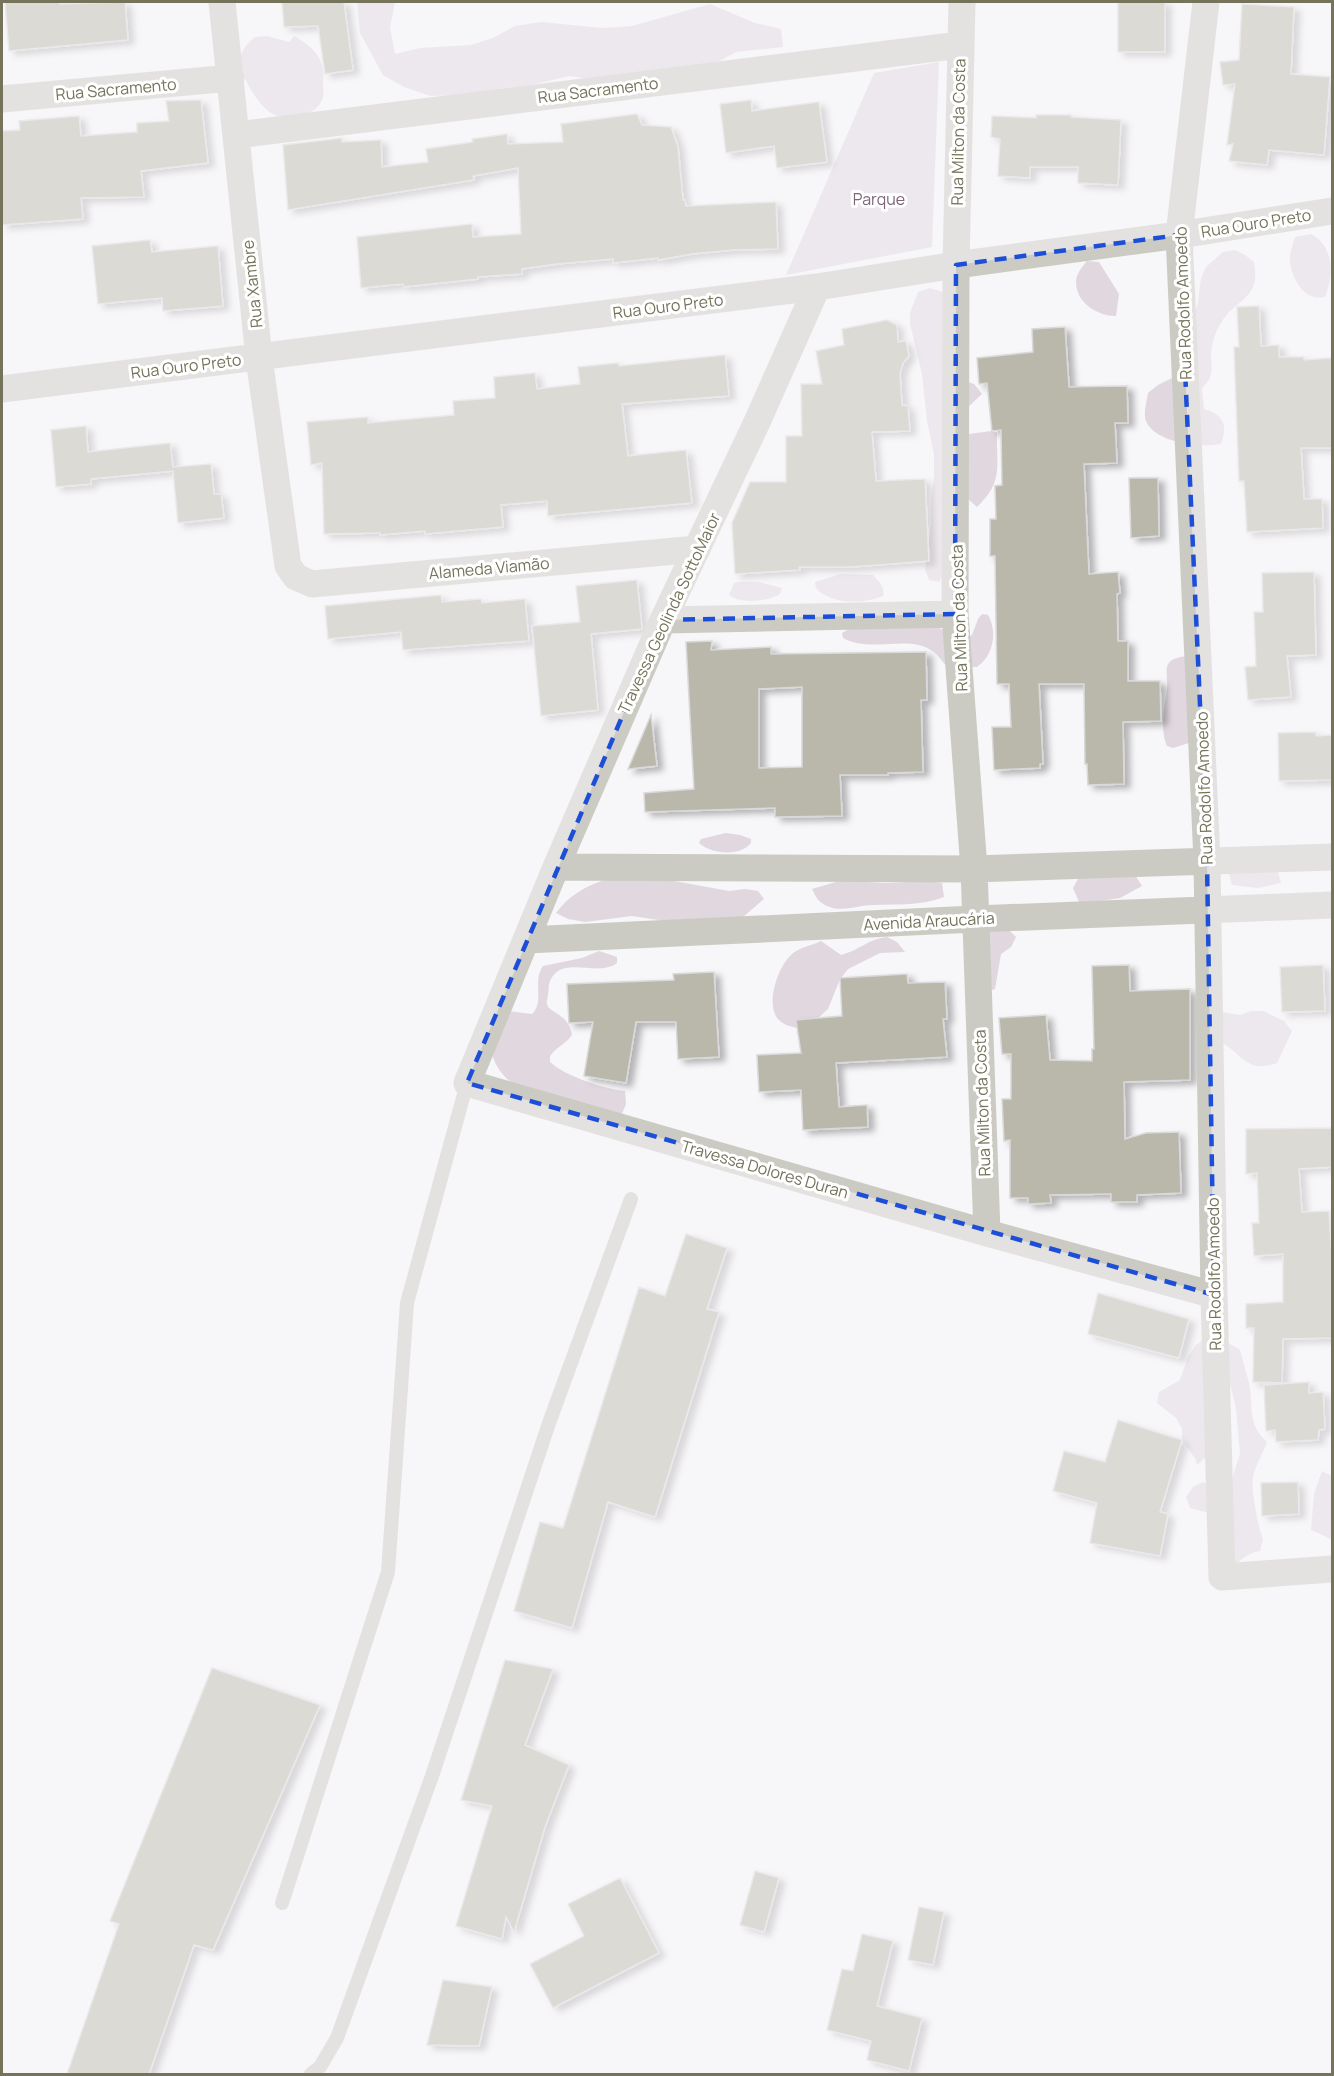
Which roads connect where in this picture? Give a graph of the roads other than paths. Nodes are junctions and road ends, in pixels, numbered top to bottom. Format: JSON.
{"nodes":[{"id":1,"x":222,"y":2,"type":"edge"},
{"id":2,"x":962,"y":2,"type":"edge"},
{"id":3,"x":1206,"y":2,"type":"edge"},
{"id":4,"x":960,"y":45,"type":"junction"},
{"id":5,"x":231,"y":78,"type":"junction"},
{"id":6,"x":2,"y":99,"type":"edge"},
{"id":7,"x":237,"y":135,"type":"junction"},
{"id":8,"x":1332,"y":210,"type":"edge"},
{"id":9,"x":1179,"y":235,"type":"junction"},
{"id":10,"x":956,"y":265,"type":"junction"},
{"id":11,"x":817,"y":287,"type":"junction"},
{"id":12,"x":259,"y":358,"type":"junction"},
{"id":13,"x":2,"y":388,"type":"edge"},
{"id":14,"x":697,"y":549,"type":"junction"},
{"id":15,"x":288,"y":566,"type":"joint"},
{"id":16,"x":956,"y":614,"type":"junction"},
{"id":17,"x":663,"y":620,"type":"junction"},
{"id":18,"x":1332,"y":857,"type":"edge"},
{"id":19,"x":1207,"y":861,"type":"junction"},
{"id":20,"x":556,"y":867,"type":"junction"},
{"id":21,"x":974,"y":869,"type":"junction"},
{"id":22,"x":1332,"y":905,"type":"edge"},
{"id":23,"x":1208,"y":909,"type":"junction"},
{"id":24,"x":975,"y":919,"type":"junction"},
{"id":25,"x":526,"y":940,"type":"junction"},
{"id":26,"x":466,"y":1083,"type":"junction"},
{"id":27,"x":631,"y":1198,"type":"dead end"},
{"id":28,"x":987,"y":1233,"type":"junction"},
{"id":29,"x":1214,"y":1295,"type":"junction"},
{"id":30,"x":1332,"y":1569,"type":"edge"},
{"id":31,"x":282,"y":1903,"type":"dead end"},
{"id":32,"x":311,"y":2074,"type":"edge"}],
"edges":[{"from":1,"to":5,"type":"street","name":"Rua Xambre"},
{"from":2,"to":4,"type":"street","name":"Rua Milton da Costa"},
{"from":3,"to":9,"type":"street","name":"Rua Rodolfo Amoedo"},
{"from":4,"to":7,"type":"street","name":"Rua Sacramento"},
{"from":4,"to":10,"type":"street","name":"Rua Milton da Costa"},
{"from":5,"to":6,"type":"street","name":"Rua Sacramento"},
{"from":5,"to":7,"type":"street","name":"Rua Xambre"},
{"from":7,"to":12,"type":"street","name":"Rua Xambre"},
{"from":8,"to":9,"type":"street","name":"Rua Ouro Preto"},
{"from":9,"to":10,"type":"street","name":"Rua Ouro Preto"},
{"from":9,"to":19,"type":"street","name":"Rua Rodolfo Amoedo"},
{"from":10,"to":11,"type":"street","name":"Rua Ouro Preto"},
{"from":10,"to":16,"type":"street","name":"Rua Milton da Costa"},
{"from":11,"to":12,"type":"street","name":"Rua Ouro Preto"},
{"from":11,"to":14,"type":"street","name":"Travessa Geolinda SottoMaior"},
{"from":12,"to":13,"type":"street","name":"Rua Ouro Preto"},
{"from":12,"to":15,"type":"street","name":"Rua Xambre"},
{"from":14,"to":15,"type":"street","name":"Alameda Viamão"},
{"from":14,"to":17,"type":"street","name":"Travessa Geolinda SottoMaior"},
{"from":16,"to":17,"type":"street"},
{"from":16,"to":21,"type":"street","name":"Rua Milton da Costa"},
{"from":17,"to":20,"type":"street","name":"Travessa Geolinda SottoMaior"},
{"from":18,"to":19,"type":"street"},
{"from":19,"to":21,"type":"street"},
{"from":19,"to":23,"type":"street","name":"Rua Rodolfo Amoedo"},
{"from":20,"to":21,"type":"street"},
{"from":20,"to":25,"type":"street","name":"Travessa Geolinda SottoMaior"},
{"from":21,"to":24,"type":"street","name":"Rua Milton da Costa"},
{"from":22,"to":23,"type":"street","name":"Avenida Araucária"},
{"from":23,"to":24,"type":"street","name":"Avenida Araucária"},
{"from":23,"to":29,"type":"street","name":"Rua Rodolfo Amoedo"},
{"from":24,"to":25,"type":"street","name":"Avenida Araucária"},
{"from":24,"to":28,"type":"street","name":"Rua Milton da Costa"},
{"from":25,"to":26,"type":"street"},
{"from":26,"to":28,"type":"street","name":"Travessa Dolores Duran"},
{"from":26,"to":31,"type":"lane"},
{"from":27,"to":32,"type":"lane"},
{"from":28,"to":29,"type":"street","name":"Travessa Dolores Duran"},
{"from":29,"to":30,"type":"street","name":"Rua Rodolfo Amoedo"}]}
